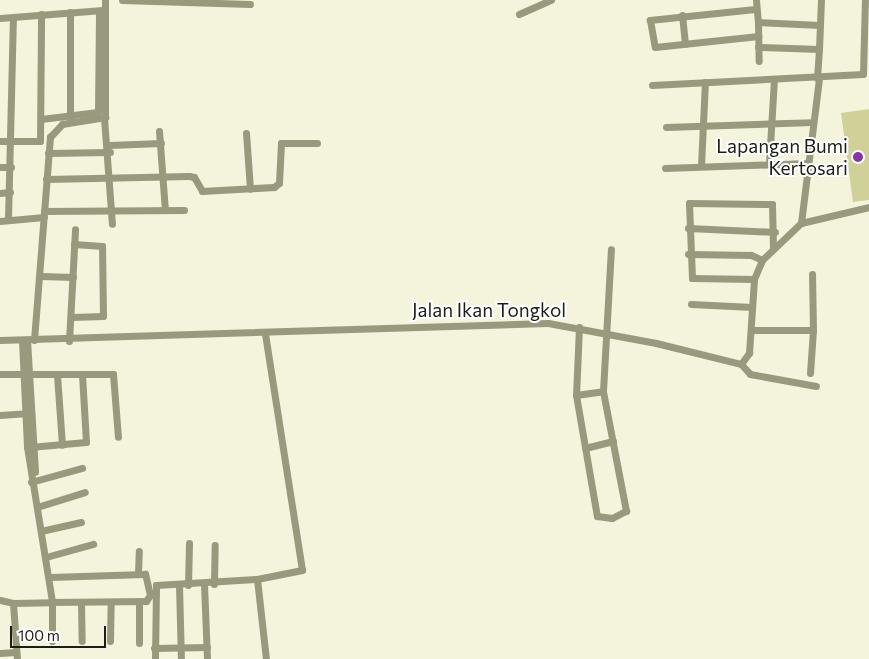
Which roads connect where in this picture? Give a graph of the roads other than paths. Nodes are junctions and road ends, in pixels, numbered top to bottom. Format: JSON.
{"nodes":[{"id":1,"x":105,"y":0,"type":"edge"},
{"id":2,"x":122,"y":0,"type":"edge"},
{"id":3,"x":551,"y":0,"type":"edge"},
{"id":4,"x":756,"y":0,"type":"edge"},
{"id":5,"x":821,"y":0,"type":"edge"},
{"id":6,"x":865,"y":0,"type":"edge"},
{"id":7,"x":250,"y":4,"type":"dead end"},
{"id":8,"x":756,"y":9,"type":"junction"},
{"id":9,"x":102,"y":10,"type":"junction"},
{"id":10,"x":70,"y":12,"type":"junction"},
{"id":11,"x":41,"y":14,"type":"junction"},
{"id":12,"x":519,"y":14,"type":"dead end"},
{"id":13,"x":682,"y":15,"type":"junction"},
{"id":14,"x":13,"y":17,"type":"junction"},
{"id":15,"x":0,"y":18,"type":"edge"},
{"id":16,"x":758,"y":22,"type":"junction"},
{"id":17,"x":820,"y":25,"type":"junction"},
{"id":18,"x":758,"y":36,"type":"junction"},
{"id":19,"x":685,"y":44,"type":"junction"},
{"id":20,"x":758,"y":47,"type":"junction"},
{"id":21,"x":819,"y":50,"type":"junction"},
{"id":22,"x":759,"y":61,"type":"dead end"},
{"id":23,"x":818,"y":78,"type":"junction"},
{"id":24,"x":774,"y":80,"type":"junction"},
{"id":25,"x":705,"y":82,"type":"junction"},
{"id":26,"x":652,"y":85,"type":"dead end"},
{"id":27,"x":70,"y":117,"type":"junction"},
{"id":28,"x":104,"y":118,"type":"junction"},
{"id":29,"x":41,"y":119,"type":"junction"},
{"id":30,"x":772,"y":122,"type":"junction"},
{"id":31,"x":813,"y":122,"type":"junction"},
{"id":32,"x":704,"y":125,"type":"junction"},
{"id":33,"x":666,"y":127,"type":"dead end"},
{"id":34,"x":159,"y":131,"type":"dead end"},
{"id":35,"x":246,"y":133,"type":"dead end"},
{"id":36,"x":0,"y":141,"type":"edge"},
{"id":37,"x":11,"y":141,"type":"junction"},
{"id":38,"x":161,"y":143,"type":"junction"},
{"id":39,"x":317,"y":143,"type":"dead end"},
{"id":40,"x":109,"y":149,"type":"junction"},
{"id":41,"x":48,"y":153,"type":"junction"},
{"id":42,"x":770,"y":164,"type":"junction"},
{"id":43,"x":808,"y":164,"type":"junction"},
{"id":44,"x":701,"y":166,"type":"junction"},
{"id":45,"x":0,"y":167,"type":"edge"},
{"id":46,"x":11,"y":167,"type":"junction"},
{"id":47,"x":665,"y":168,"type":"dead end"},
{"id":48,"x":162,"y":179,"type":"junction"},
{"id":49,"x":46,"y":180,"type":"junction"},
{"id":50,"x":110,"y":180,"type":"junction"},
{"id":51,"x":250,"y":189,"type":"junction"},
{"id":52,"x":10,"y":192,"type":"junction"},
{"id":53,"x":0,"y":193,"type":"edge"},
{"id":54,"x":869,"y":207,"type":"edge"},
{"id":55,"x":111,"y":210,"type":"junction"},
{"id":56,"x":165,"y":210,"type":"junction"},
{"id":57,"x":184,"y":210,"type":"dead end"},
{"id":58,"x":44,"y":214,"type":"junction"},
{"id":59,"x":0,"y":220,"type":"edge"},
{"id":60,"x":8,"y":220,"type":"junction"},
{"id":61,"x":800,"y":222,"type":"junction"},
{"id":62,"x":112,"y":224,"type":"dead end"},
{"id":63,"x":688,"y":228,"type":"junction"},
{"id":64,"x":75,"y":229,"type":"dead end"},
{"id":65,"x":775,"y":232,"type":"junction"},
{"id":66,"x":74,"y":244,"type":"junction"},
{"id":67,"x":611,"y":249,"type":"dead end"},
{"id":68,"x":773,"y":249,"type":"junction"},
{"id":69,"x":688,"y":254,"type":"junction"},
{"id":70,"x":762,"y":260,"type":"junction"},
{"id":71,"x":812,"y":274,"type":"dead end"},
{"id":72,"x":41,"y":276,"type":"junction"},
{"id":73,"x":73,"y":277,"type":"junction"},
{"id":74,"x":754,"y":279,"type":"junction"},
{"id":75,"x":691,"y":304,"type":"dead end"},
{"id":76,"x":752,"y":306,"type":"junction"},
{"id":77,"x":72,"y":317,"type":"junction"},
{"id":78,"x":579,"y":327,"type":"junction"},
{"id":79,"x":752,"y":330,"type":"junction"},
{"id":80,"x":813,"y":330,"type":"junction"},
{"id":81,"x":608,"y":333,"type":"junction"},
{"id":82,"x":266,"y":334,"type":"junction"},
{"id":83,"x":0,"y":340,"type":"edge"},
{"id":84,"x":27,"y":340,"type":"junction"},
{"id":85,"x":69,"y":341,"type":"junction"},
{"id":86,"x":741,"y":364,"type":"junction"},
{"id":87,"x":810,"y":372,"type":"dead end"},
{"id":88,"x":0,"y":374,"type":"edge"},
{"id":89,"x":24,"y":374,"type":"junction"},
{"id":90,"x":82,"y":374,"type":"junction"},
{"id":91,"x":57,"y":375,"type":"junction"},
{"id":92,"x":816,"y":386,"type":"dead end"},
{"id":93,"x":603,"y":391,"type":"junction"},
{"id":94,"x":576,"y":396,"type":"junction"},
{"id":95,"x":27,"y":413,"type":"junction"},
{"id":96,"x":0,"y":416,"type":"edge"},
{"id":97,"x":118,"y":437,"type":"dead end"},
{"id":98,"x":613,"y":442,"type":"junction"},
{"id":99,"x":62,"y":445,"type":"junction"},
{"id":100,"x":30,"y":447,"type":"junction"},
{"id":101,"x":585,"y":448,"type":"junction"},
{"id":102,"x":82,"y":468,"type":"dead end"},
{"id":103,"x":33,"y":484,"type":"junction"},
{"id":104,"x":85,"y":492,"type":"dead end"},
{"id":105,"x":37,"y":507,"type":"junction"},
{"id":106,"x":81,"y":522,"type":"dead end"},
{"id":107,"x":42,"y":531,"type":"junction"},
{"id":108,"x":189,"y":543,"type":"dead end"},
{"id":109,"x":93,"y":544,"type":"dead end"},
{"id":110,"x":215,"y":545,"type":"dead end"},
{"id":111,"x":139,"y":551,"type":"dead end"},
{"id":112,"x":46,"y":557,"type":"junction"},
{"id":113,"x":138,"y":574,"type":"junction"},
{"id":114,"x":50,"y":577,"type":"junction"},
{"id":115,"x":257,"y":579,"type":"junction"},
{"id":116,"x":204,"y":584,"type":"junction"},
{"id":117,"x":214,"y":584,"type":"junction"},
{"id":118,"x":179,"y":585,"type":"junction"},
{"id":119,"x":188,"y":585,"type":"junction"},
{"id":120,"x":0,"y":600,"type":"edge"},
{"id":121,"x":139,"y":601,"type":"junction"},
{"id":122,"x":13,"y":602,"type":"junction"},
{"id":123,"x":52,"y":602,"type":"junction"},
{"id":124,"x":81,"y":602,"type":"junction"},
{"id":125,"x":111,"y":602,"type":"junction"},
{"id":126,"x":52,"y":641,"type":"dead end"},
{"id":127,"x":82,"y":641,"type":"dead end"},
{"id":128,"x":110,"y":641,"type":"dead end"},
{"id":129,"x":139,"y":643,"type":"dead end"},
{"id":130,"x":206,"y":647,"type":"junction"},
{"id":131,"x":154,"y":648,"type":"junction"},
{"id":132,"x":181,"y":648,"type":"junction"},
{"id":133,"x":0,"y":653,"type":"edge"},
{"id":134,"x":17,"y":656,"type":"edge"},
{"id":135,"x":155,"y":659,"type":"edge"},
{"id":136,"x":181,"y":659,"type":"edge"},
{"id":137,"x":207,"y":659,"type":"edge"},
{"id":138,"x":266,"y":659,"type":"edge"}],
"edges":[{"from":1,"to":9,"type":"street"},
{"from":2,"to":7,"type":"street"},
{"from":3,"to":12,"type":"street"},
{"from":4,"to":8,"type":"street"},
{"from":5,"to":17,"type":"street"},
{"from":6,"to":23,"type":"street"},
{"from":8,"to":13,"type":"street"},
{"from":8,"to":16,"type":"street"},
{"from":9,"to":10,"type":"street"},
{"from":9,"to":27,"type":"street"},
{"from":9,"to":28,"type":"street"},
{"from":10,"to":11,"type":"street"},
{"from":10,"to":27,"type":"street"},
{"from":11,"to":14,"type":"street"},
{"from":11,"to":29,"type":"street"},
{"from":13,"to":19,"type":"street"},
{"from":13,"to":19,"type":"street"},
{"from":14,"to":15,"type":"street"},
{"from":14,"to":37,"type":"street"},
{"from":16,"to":17,"type":"street"},
{"from":16,"to":18,"type":"street"},
{"from":17,"to":21,"type":"street"},
{"from":18,"to":19,"type":"street"},
{"from":18,"to":20,"type":"street"},
{"from":20,"to":21,"type":"street"},
{"from":20,"to":22,"type":"street"},
{"from":21,"to":23,"type":"street"},
{"from":23,"to":24,"type":"street"},
{"from":23,"to":31,"type":"street"},
{"from":24,"to":25,"type":"street"},
{"from":24,"to":30,"type":"street"},
{"from":25,"to":26,"type":"street"},
{"from":25,"to":32,"type":"street"},
{"from":27,"to":29,"type":"street"},
{"from":28,"to":40,"type":"street"},
{"from":28,"to":41,"type":"street"},
{"from":29,"to":37,"type":"street"},
{"from":30,"to":31,"type":"street"},
{"from":30,"to":32,"type":"street"},
{"from":30,"to":42,"type":"street"},
{"from":31,"to":43,"type":"street"},
{"from":32,"to":33,"type":"street"},
{"from":32,"to":44,"type":"street"},
{"from":34,"to":38,"type":"street"},
{"from":35,"to":51,"type":"street"},
{"from":36,"to":37,"type":"street"},
{"from":37,"to":46,"type":"street"},
{"from":38,"to":40,"type":"street"},
{"from":38,"to":48,"type":"street"},
{"from":39,"to":51,"type":"street"},
{"from":40,"to":41,"type":"street"},
{"from":40,"to":50,"type":"street"},
{"from":41,"to":49,"type":"street"},
{"from":42,"to":43,"type":"street"},
{"from":42,"to":44,"type":"street"},
{"from":43,"to":61,"type":"street"},
{"from":44,"to":47,"type":"street"},
{"from":45,"to":46,"type":"street"},
{"from":46,"to":52,"type":"street"},
{"from":48,"to":50,"type":"street"},
{"from":48,"to":51,"type":"street"},
{"from":48,"to":56,"type":"street"},
{"from":49,"to":50,"type":"street"},
{"from":49,"to":58,"type":"street"},
{"from":50,"to":55,"type":"street"},
{"from":52,"to":53,"type":"street"},
{"from":52,"to":60,"type":"street"},
{"from":54,"to":61,"type":"street"},
{"from":55,"to":56,"type":"street"},
{"from":55,"to":58,"type":"street"},
{"from":55,"to":62,"type":"street"},
{"from":56,"to":57,"type":"street"},
{"from":58,"to":60,"type":"street"},
{"from":58,"to":72,"type":"street"},
{"from":59,"to":60,"type":"street"},
{"from":61,"to":68,"type":"street"},
{"from":63,"to":65,"type":"street"},
{"from":63,"to":65,"type":"street"},
{"from":63,"to":69,"type":"street"},
{"from":64,"to":66,"type":"street"},
{"from":65,"to":68,"type":"street"},
{"from":66,"to":73,"type":"street"},
{"from":66,"to":77,"type":"street"},
{"from":67,"to":81,"type":"street"},
{"from":68,"to":70,"type":"street"},
{"from":69,"to":70,"type":"street"},
{"from":69,"to":74,"type":"street"},
{"from":70,"to":74,"type":"street"},
{"from":71,"to":80,"type":"street"},
{"from":72,"to":73,"type":"street"},
{"from":72,"to":84,"type":"street"},
{"from":73,"to":77,"type":"street"},
{"from":74,"to":76,"type":"street"},
{"from":75,"to":76,"type":"street"},
{"from":76,"to":79,"type":"street"},
{"from":77,"to":85,"type":"street"},
{"from":78,"to":81,"type":"street","name":"Jalan Ikan Tongkol"},
{"from":78,"to":82,"type":"street","name":"Jalan Ikan Tongkol"},
{"from":78,"to":94,"type":"street"},
{"from":79,"to":80,"type":"street"},
{"from":79,"to":86,"type":"street"},
{"from":80,"to":87,"type":"street"},
{"from":81,"to":86,"type":"street","name":"Jalan Ikan Tongkol"},
{"from":81,"to":93,"type":"street"},
{"from":82,"to":85,"type":"street","name":"Jalan Ikan Tongkol"},
{"from":82,"to":115,"type":"street"},
{"from":83,"to":84,"type":"street","name":"Jalan Ikan Tongkol"},
{"from":84,"to":85,"type":"street","name":"Jalan Ikan Tongkol"},
{"from":84,"to":89,"type":"street"},
{"from":86,"to":92,"type":"street","name":"Jalan Ikan Tongkol"},
{"from":88,"to":89,"type":"street"},
{"from":89,"to":91,"type":"street"},
{"from":89,"to":95,"type":"street"},
{"from":90,"to":91,"type":"street"},
{"from":90,"to":97,"type":"street"},
{"from":90,"to":99,"type":"street"},
{"from":91,"to":99,"type":"street"},
{"from":93,"to":94,"type":"street"},
{"from":93,"to":98,"type":"street"},
{"from":94,"to":101,"type":"street"},
{"from":95,"to":96,"type":"street"},
{"from":95,"to":100,"type":"street"},
{"from":98,"to":101,"type":"street"},
{"from":98,"to":101,"type":"street"},
{"from":99,"to":100,"type":"street"},
{"from":100,"to":103,"type":"street"},
{"from":102,"to":103,"type":"street"},
{"from":103,"to":105,"type":"street"},
{"from":104,"to":105,"type":"street"},
{"from":105,"to":107,"type":"street"},
{"from":106,"to":107,"type":"street"},
{"from":107,"to":112,"type":"street"},
{"from":108,"to":119,"type":"street"},
{"from":109,"to":112,"type":"street"},
{"from":110,"to":117,"type":"street"},
{"from":111,"to":113,"type":"street"},
{"from":112,"to":114,"type":"street"},
{"from":113,"to":114,"type":"street"},
{"from":113,"to":121,"type":"street"},
{"from":114,"to":123,"type":"street"},
{"from":115,"to":117,"type":"street"},
{"from":115,"to":138,"type":"street"},
{"from":116,"to":117,"type":"street"},
{"from":116,"to":119,"type":"street"},
{"from":116,"to":130,"type":"street"},
{"from":118,"to":119,"type":"street"},
{"from":118,"to":131,"type":"street"},
{"from":118,"to":132,"type":"street"},
{"from":120,"to":122,"type":"street"},
{"from":121,"to":125,"type":"street"},
{"from":121,"to":129,"type":"street"},
{"from":122,"to":123,"type":"street"},
{"from":122,"to":134,"type":"street"},
{"from":123,"to":124,"type":"street"},
{"from":123,"to":126,"type":"street"},
{"from":124,"to":125,"type":"street"},
{"from":124,"to":127,"type":"street"},
{"from":125,"to":128,"type":"street"},
{"from":130,"to":132,"type":"street"},
{"from":130,"to":137,"type":"street"},
{"from":131,"to":132,"type":"street"},
{"from":131,"to":135,"type":"street"},
{"from":132,"to":136,"type":"street"},
{"from":133,"to":134,"type":"street"}]}
